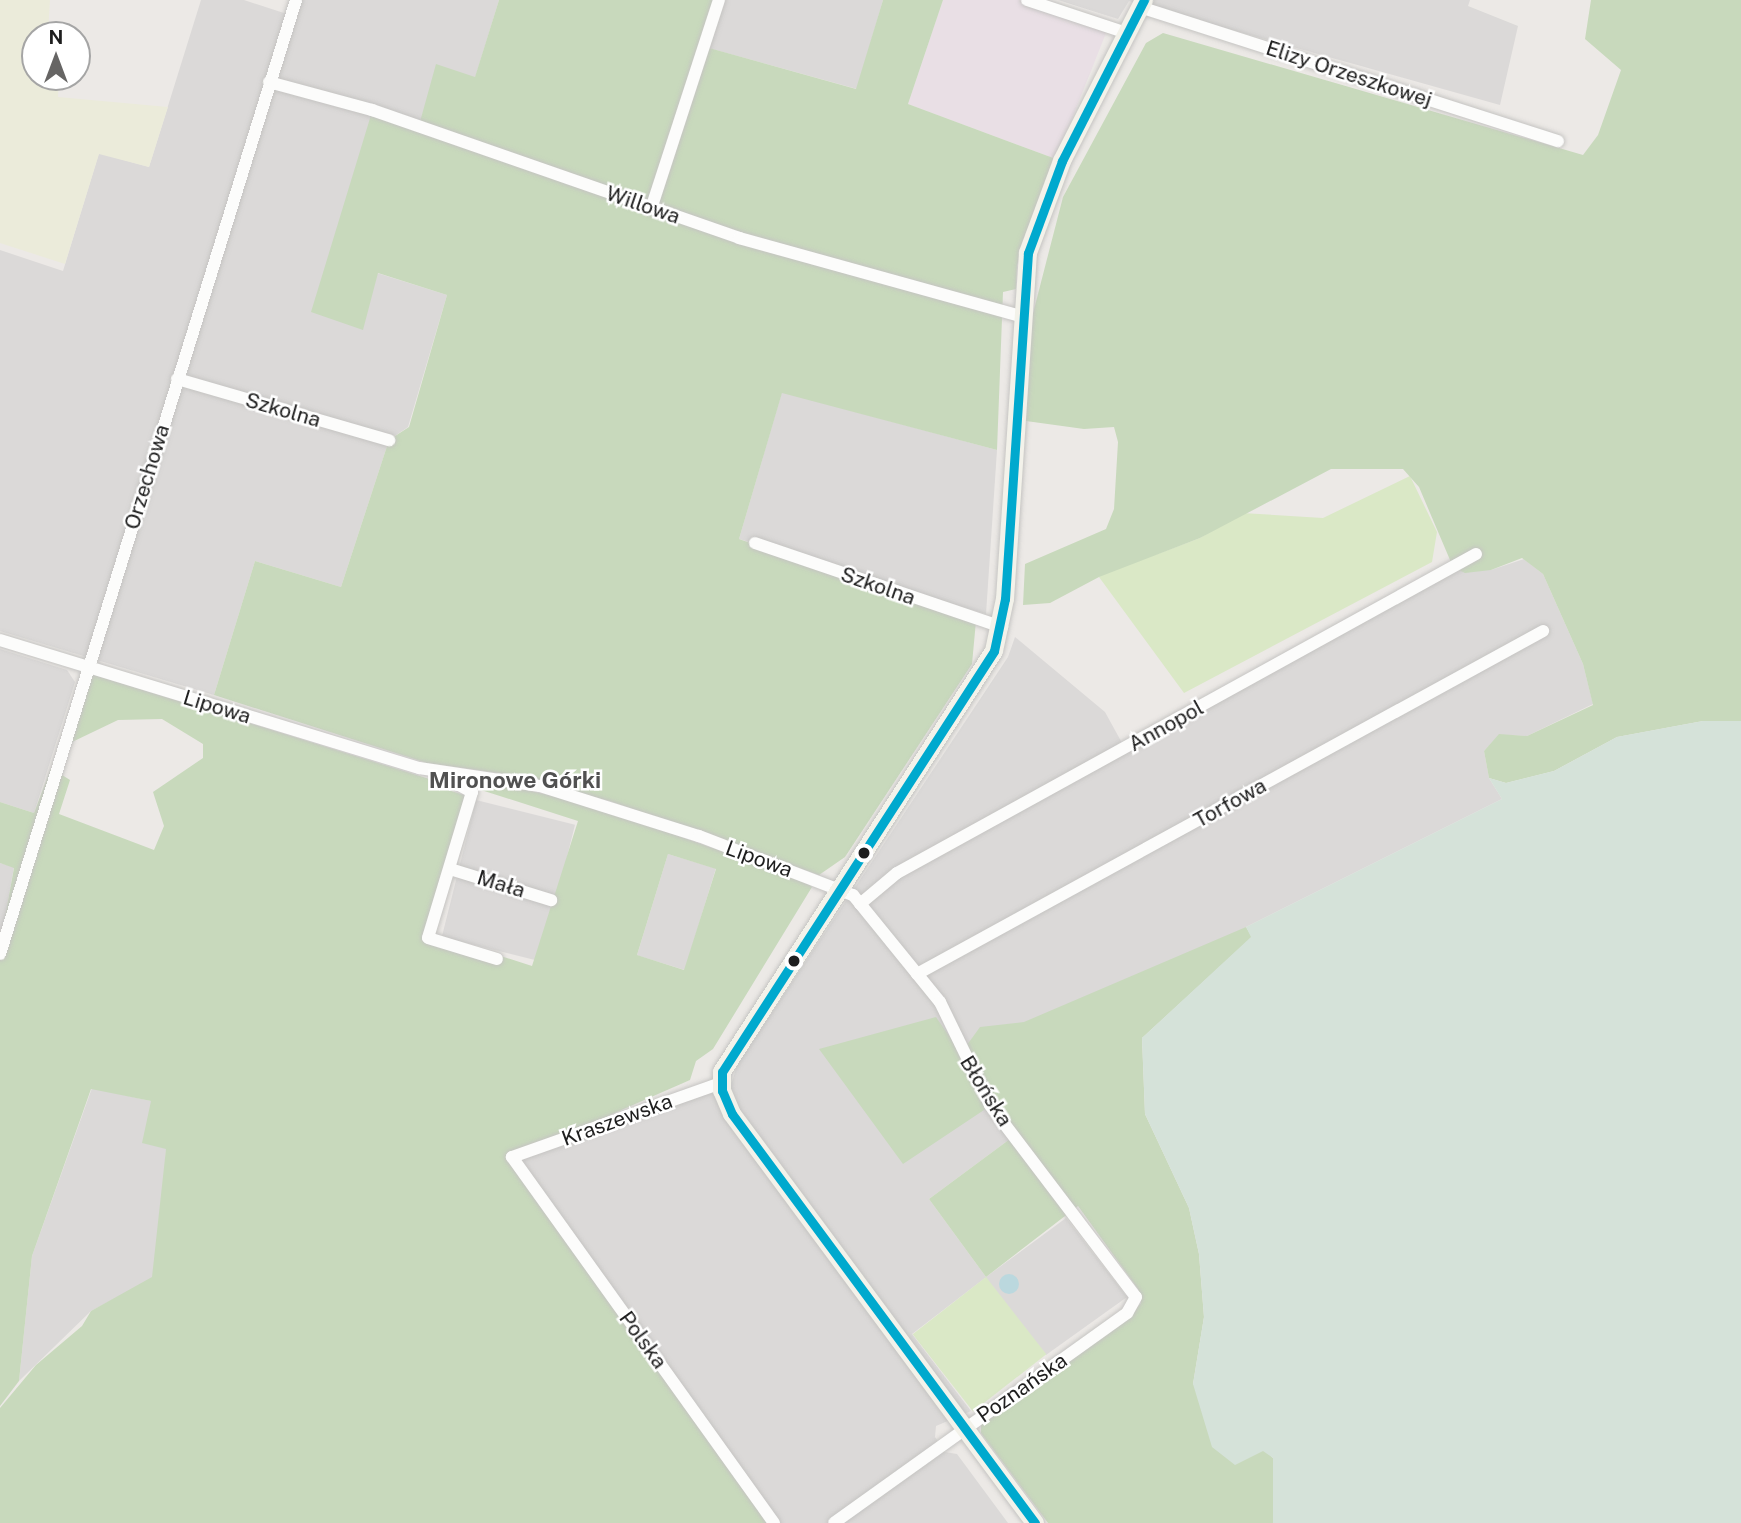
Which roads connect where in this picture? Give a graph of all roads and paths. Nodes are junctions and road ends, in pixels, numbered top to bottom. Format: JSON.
{"nodes":[{"id":1,"x":296,"y":0,"type":"edge"},
{"id":2,"x":719,"y":0,"type":"edge"},
{"id":3,"x":1027,"y":0,"type":"edge"},
{"id":4,"x":1142,"y":4,"type":"edge"},
{"id":5,"x":1127,"y":33,"type":"junction"},
{"id":6,"x":269,"y":82,"type":"junction"},
{"id":7,"x":1558,"y":141,"type":"dead end"},
{"id":8,"x":651,"y":209,"type":"junction"},
{"id":9,"x":1021,"y":316,"type":"junction"},
{"id":10,"x":177,"y":379,"type":"junction"},
{"id":11,"x":389,"y":440,"type":"dead end"},
{"id":12,"x":755,"y":543,"type":"dead end"},
{"id":13,"x":1476,"y":554,"type":"dead end"},
{"id":14,"x":1002,"y":627,"type":"junction"},
{"id":15,"x":1543,"y":631,"type":"dead end"},
{"id":16,"x":0,"y":640,"type":"edge"},
{"id":17,"x":87,"y":667,"type":"junction"},
{"id":18,"x":434,"y":772,"type":"junction"},
{"id":19,"x":450,"y":869,"type":"junction"},
{"id":20,"x":839,"y":888,"type":"junction"},
{"id":21,"x":551,"y":900,"type":"dead end"},
{"id":22,"x":860,"y":904,"type":"junction"},
{"id":23,"x":0,"y":954,"type":"edge"},
{"id":24,"x":496,"y":959,"type":"dead end"},
{"id":25,"x":917,"y":974,"type":"junction"},
{"id":26,"x":721,"y":1083,"type":"junction"},
{"id":27,"x":512,"y":1157,"type":"joint"},
{"id":28,"x":1136,"y":1297,"type":"joint"},
{"id":29,"x":965,"y":1428,"type":"junction"},
{"id":30,"x":774,"y":1523,"type":"edge"},
{"id":31,"x":834,"y":1523,"type":"edge"},
{"id":32,"x":1035,"y":1523,"type":"edge"}],
"edges":[{"from":1,"to":6,"type":"street","name":"Orzechowa"},
{"from":2,"to":8,"type":"street"},
{"from":3,"to":5,"type":"street"},
{"from":4,"to":5,"type":"street"},
{"from":4,"to":7,"type":"street","name":"Elizy Orzeszkowej"},
{"from":5,"to":9,"type":"street"},
{"from":6,"to":8,"type":"street","name":"Willowa"},
{"from":6,"to":10,"type":"street","name":"Orzechowa"},
{"from":8,"to":9,"type":"street","name":"Willowa"},
{"from":9,"to":14,"type":"street"},
{"from":10,"to":11,"type":"street","name":"Szkolna"},
{"from":10,"to":17,"type":"street","name":"Orzechowa"},
{"from":12,"to":14,"type":"street","name":"Szkolna"},
{"from":13,"to":22,"type":"street","name":"Annopol"},
{"from":14,"to":20,"type":"street"},
{"from":15,"to":25,"type":"street","name":"Torfowa"},
{"from":16,"to":17,"type":"street","name":"Lipowa"},
{"from":17,"to":18,"type":"street","name":"Lipowa"},
{"from":17,"to":23,"type":"street","name":"Orzechowa"},
{"from":18,"to":19,"type":"street","name":"Lipowa"},
{"from":18,"to":20,"type":"street","name":"Lipowa"},
{"from":19,"to":21,"type":"street","name":"Mała"},
{"from":19,"to":24,"type":"street"},
{"from":20,"to":22,"type":"street","name":"Błońska"},
{"from":20,"to":26,"type":"street"},
{"from":22,"to":25,"type":"street","name":"Błońska"},
{"from":25,"to":28,"type":"street","name":"Błońska"},
{"from":26,"to":27,"type":"street","name":"Kraszewska"},
{"from":26,"to":29,"type":"street"},
{"from":27,"to":30,"type":"street","name":"Polska"},
{"from":28,"to":29,"type":"street","name":"Poznańska"},
{"from":29,"to":31,"type":"street","name":"Poznańska"},
{"from":29,"to":32,"type":"street"}]}
